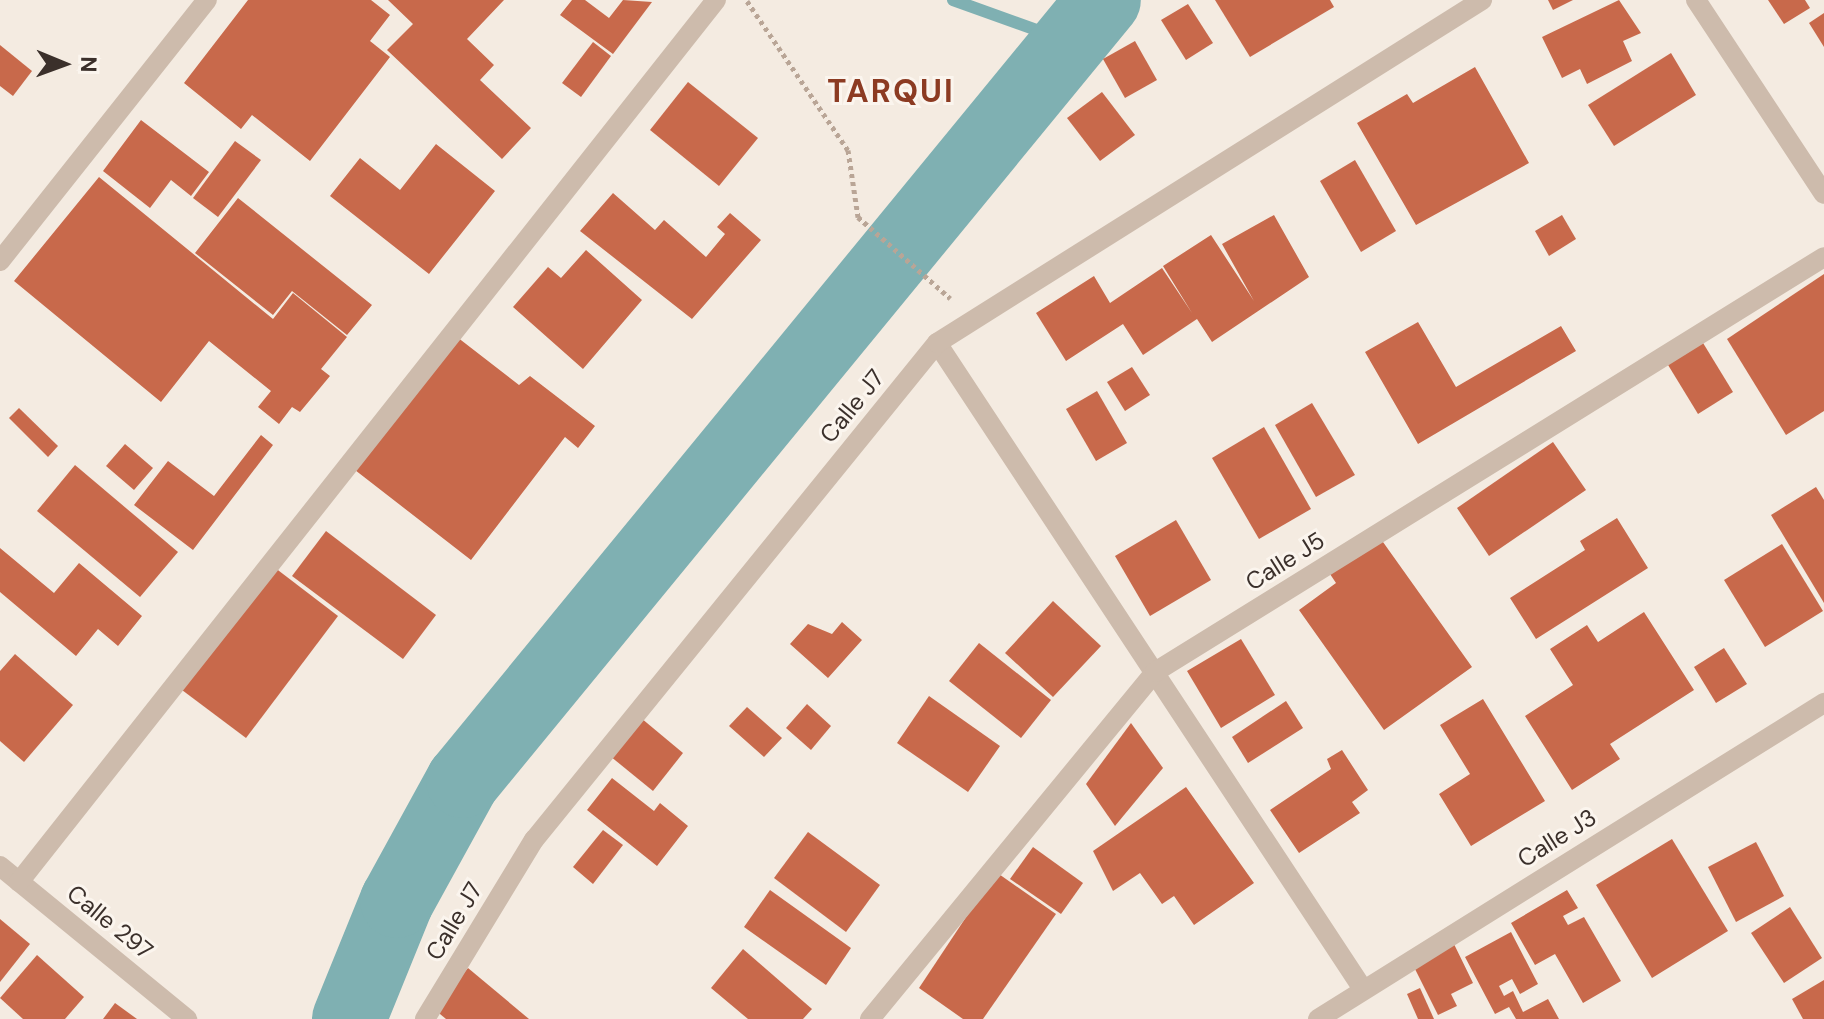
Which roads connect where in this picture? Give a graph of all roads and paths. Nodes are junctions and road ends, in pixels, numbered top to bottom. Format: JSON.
{"nodes":[{"id":1,"x":207,"y":0,"type":"edge"},
{"id":2,"x":716,"y":0,"type":"edge"},
{"id":3,"x":746,"y":0,"type":"edge"},
{"id":4,"x":1482,"y":0,"type":"edge"},
{"id":5,"x":1696,"y":0,"type":"edge"},
{"id":6,"x":1824,"y":194,"type":"edge"},
{"id":7,"x":1824,"y":257,"type":"edge"},
{"id":8,"x":0,"y":261,"type":"edge"},
{"id":9,"x":942,"y":290,"type":"dead end"},
{"id":10,"x":937,"y":343,"type":"junction"},
{"id":11,"x":1155,"y":672,"type":"junction"},
{"id":12,"x":1824,"y":703,"type":"edge"},
{"id":13,"x":0,"y":866,"type":"edge"},
{"id":14,"x":19,"y":882,"type":"junction"},
{"id":15,"x":1363,"y":989,"type":"junction"},
{"id":16,"x":187,"y":1019,"type":"edge"},
{"id":17,"x":425,"y":1019,"type":"edge"},
{"id":18,"x":870,"y":1019,"type":"edge"},
{"id":19,"x":1318,"y":1019,"type":"edge"}],
"edges":[{"from":1,"to":8,"type":"street"},
{"from":2,"to":14,"type":"street"},
{"from":3,"to":9,"type":"path"},
{"from":4,"to":10,"type":"street","name":"Calle J7"},
{"from":5,"to":6,"type":"street"},
{"from":7,"to":11,"type":"street","name":"Calle J5"},
{"from":10,"to":11,"type":"street"},
{"from":10,"to":17,"type":"street","name":"Calle J7"},
{"from":11,"to":15,"type":"street"},
{"from":11,"to":18,"type":"street","name":"Calle J5"},
{"from":12,"to":15,"type":"street","name":"Calle J3"},
{"from":13,"to":14,"type":"street","name":"Calle 297"},
{"from":14,"to":16,"type":"street","name":"Calle 297"},
{"from":15,"to":19,"type":"street","name":"Calle J3"}]}
